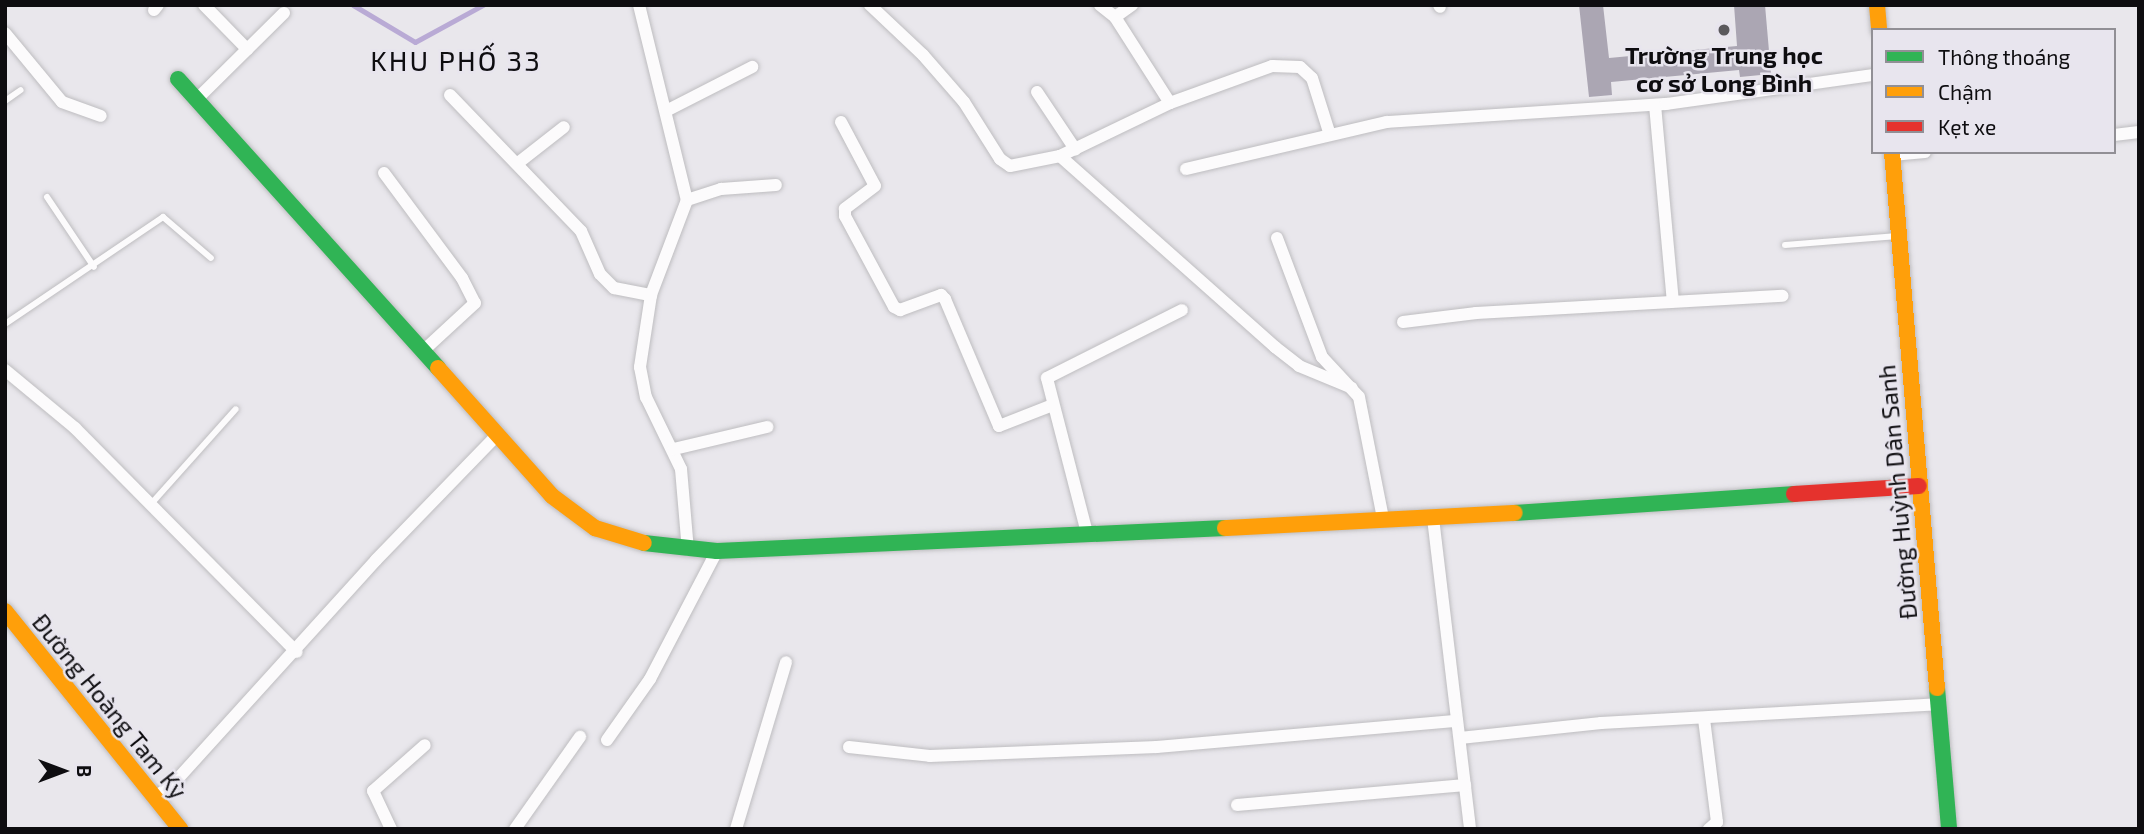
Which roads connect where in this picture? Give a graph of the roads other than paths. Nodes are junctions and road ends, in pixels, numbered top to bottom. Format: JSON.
{"nodes":[{"id":1,"x":204,"y":5,"type":"edge"},
{"id":2,"x":639,"y":5,"type":"edge"},
{"id":3,"x":870,"y":5,"type":"edge"},
{"id":4,"x":1100,"y":5,"type":"edge"},
{"id":5,"x":1132,"y":5,"type":"edge"},
{"id":6,"x":1877,"y":5,"type":"edge"},
{"id":7,"x":284,"y":13,"type":"dead end"},
{"id":8,"x":1115,"y":17,"type":"junction"},
{"id":9,"x":1879,"y":28,"type":"edge"},
{"id":10,"x":5,"y":33,"type":"edge"},
{"id":11,"x":247,"y":49,"type":"junction"},
{"id":12,"x":752,"y":67,"type":"dead end"},
{"id":13,"x":1871,"y":75,"type":"edge"},
{"id":14,"x":178,"y":79,"type":"dead end"},
{"id":15,"x":21,"y":90,"type":"dead end"},
{"id":16,"x":1037,"y":92,"type":"dead end"},
{"id":17,"x":450,"y":95,"type":"dead end"},
{"id":18,"x":198,"y":97,"type":"junction"},
{"id":19,"x":5,"y":101,"type":"edge"},
{"id":20,"x":1170,"y":103,"type":"junction"},
{"id":21,"x":1655,"y":105,"type":"junction"},
{"id":22,"x":666,"y":111,"type":"junction"},
{"id":23,"x":100,"y":116,"type":"dead end"},
{"id":24,"x":841,"y":122,"type":"dead end"},
{"id":25,"x":564,"y":127,"type":"dead end"},
{"id":26,"x":1329,"y":132,"type":"junction"},
{"id":27,"x":2139,"y":132,"type":"edge"},
{"id":28,"x":2116,"y":135,"type":"edge"},
{"id":29,"x":1075,"y":149,"type":"junction"},
{"id":30,"x":1892,"y":154,"type":"edge"},
{"id":31,"x":1060,"y":156,"type":"junction"},
{"id":32,"x":518,"y":163,"type":"junction"},
{"id":33,"x":1186,"y":169,"type":"dead end"},
{"id":34,"x":384,"y":173,"type":"dead end"},
{"id":35,"x":776,"y":185,"type":"dead end"},
{"id":36,"x":47,"y":197,"type":"dead end"},
{"id":37,"x":687,"y":200,"type":"junction"},
{"id":38,"x":1900,"y":236,"type":"junction"},
{"id":39,"x":1277,"y":238,"type":"dead end"},
{"id":40,"x":1785,"y":245,"type":"dead end"},
{"id":41,"x":211,"y":258,"type":"dead end"},
{"id":42,"x":94,"y":267,"type":"junction"},
{"id":43,"x":651,"y":295,"type":"junction"},
{"id":44,"x":1783,"y":296,"type":"dead end"},
{"id":45,"x":1673,"y":302,"type":"junction"},
{"id":46,"x":1182,"y":310,"type":"dead end"},
{"id":47,"x":1403,"y":322,"type":"dead end"},
{"id":48,"x":5,"y":324,"type":"edge"},
{"id":49,"x":423,"y":351,"type":"junction"},
{"id":50,"x":5,"y":370,"type":"edge"},
{"id":51,"x":1352,"y":388,"type":"junction"},
{"id":52,"x":1053,"y":405,"type":"junction"},
{"id":53,"x":236,"y":409,"type":"dead end"},
{"id":54,"x":767,"y":427,"type":"dead end"},
{"id":55,"x":496,"y":436,"type":"junction"},
{"id":56,"x":674,"y":449,"type":"junction"},
{"id":57,"x":1919,"y":486,"type":"junction"},
{"id":58,"x":151,"y":505,"type":"junction"},
{"id":59,"x":1383,"y":518,"type":"junction"},
{"id":60,"x":1433,"y":518,"type":"junction"},
{"id":61,"x":1087,"y":533,"type":"junction"},
{"id":62,"x":688,"y":550,"type":"junction"},
{"id":63,"x":717,"y":551,"type":"junction"},
{"id":64,"x":5,"y":611,"type":"edge"},
{"id":65,"x":297,"y":652,"type":"junction"},
{"id":66,"x":786,"y":662,"type":"dead end"},
{"id":67,"x":1937,"y":704,"type":"junction"},
{"id":68,"x":1704,"y":719,"type":"junction"},
{"id":69,"x":1457,"y":720,"type":"junction"},
{"id":70,"x":580,"y":737,"type":"dead end"},
{"id":71,"x":1460,"y":738,"type":"junction"},
{"id":72,"x":607,"y":740,"type":"dead end"},
{"id":73,"x":425,"y":745,"type":"dead end"},
{"id":74,"x":849,"y":747,"type":"dead end"},
{"id":75,"x":1465,"y":785,"type":"junction"},
{"id":76,"x":154,"y":798,"type":"junction"},
{"id":77,"x":1237,"y":805,"type":"dead end"},
{"id":78,"x":520,"y":827,"type":"edge"},
{"id":79,"x":180,"y":829,"type":"edge"},
{"id":80,"x":391,"y":829,"type":"edge"},
{"id":81,"x":736,"y":829,"type":"edge"},
{"id":82,"x":1470,"y":829,"type":"edge"},
{"id":83,"x":1709,"y":829,"type":"edge"},
{"id":84,"x":1949,"y":829,"type":"edge"}],
"edges":[{"from":1,"to":11,"type":"street"},
{"from":2,"to":22,"type":"street"},
{"from":3,"to":31,"type":"street"},
{"from":4,"to":8,"type":"street"},
{"from":5,"to":8,"type":"street"},
{"from":6,"to":9,"type":"street"},
{"from":7,"to":11,"type":"street"},
{"from":8,"to":20,"type":"street"},
{"from":10,"to":23,"type":"street"},
{"from":11,"to":18,"type":"street"},
{"from":12,"to":22,"type":"street"},
{"from":13,"to":21,"type":"street"},
{"from":14,"to":18,"type":"street"},
{"from":15,"to":19,"type":"lane"},
{"from":16,"to":29,"type":"street"},
{"from":17,"to":32,"type":"street"},
{"from":18,"to":49,"type":"street"},
{"from":20,"to":26,"type":"street"},
{"from":20,"to":29,"type":"street"},
{"from":21,"to":26,"type":"street"},
{"from":21,"to":45,"type":"street"},
{"from":22,"to":37,"type":"street"},
{"from":24,"to":52,"type":"street"},
{"from":25,"to":32,"type":"street"},
{"from":26,"to":33,"type":"street"},
{"from":27,"to":28,"type":"street"},
{"from":29,"to":31,"type":"street"},
{"from":30,"to":38,"type":"street","name":"Đường Huỳnh Dân Sanh"},
{"from":31,"to":51,"type":"street"},
{"from":32,"to":43,"type":"street"},
{"from":34,"to":49,"type":"street"},
{"from":35,"to":37,"type":"street"},
{"from":36,"to":42,"type":"lane"},
{"from":37,"to":43,"type":"street"},
{"from":38,"to":40,"type":"lane"},
{"from":38,"to":57,"type":"street","name":"Đường Huỳnh Dân Sanh"},
{"from":39,"to":51,"type":"street"},
{"from":41,"to":42,"type":"lane"},
{"from":42,"to":48,"type":"lane"},
{"from":43,"to":56,"type":"street"},
{"from":44,"to":45,"type":"street"},
{"from":45,"to":47,"type":"street"},
{"from":46,"to":52,"type":"street"},
{"from":49,"to":55,"type":"street"},
{"from":50,"to":58,"type":"street"},
{"from":51,"to":59,"type":"street"},
{"from":52,"to":61,"type":"street"},
{"from":53,"to":58,"type":"lane"},
{"from":54,"to":56,"type":"street"},
{"from":55,"to":62,"type":"street"},
{"from":55,"to":65,"type":"street"},
{"from":56,"to":62,"type":"street"},
{"from":57,"to":60,"type":"street"},
{"from":57,"to":67,"type":"street","name":"Đường Huỳnh Dân Sanh"},
{"from":58,"to":65,"type":"street"},
{"from":59,"to":60,"type":"street"},
{"from":59,"to":61,"type":"street"},
{"from":60,"to":69,"type":"street"},
{"from":61,"to":63,"type":"street"},
{"from":62,"to":63,"type":"street"},
{"from":63,"to":72,"type":"street"},
{"from":64,"to":76,"type":"street","name":"Đường Hoàng Tam Kỳ"},
{"from":65,"to":76,"type":"street"},
{"from":66,"to":81,"type":"street"},
{"from":67,"to":68,"type":"street"},
{"from":67,"to":84,"type":"street","name":"Đường Huỳnh Dân Sanh"},
{"from":68,"to":71,"type":"street"},
{"from":68,"to":83,"type":"street"},
{"from":69,"to":71,"type":"street"},
{"from":69,"to":74,"type":"street"},
{"from":70,"to":78,"type":"street"},
{"from":71,"to":75,"type":"street"},
{"from":73,"to":80,"type":"street"},
{"from":75,"to":77,"type":"street"},
{"from":75,"to":82,"type":"street"},
{"from":76,"to":79,"type":"street","name":"Đường Hoàng Tam Kỳ"}]}
